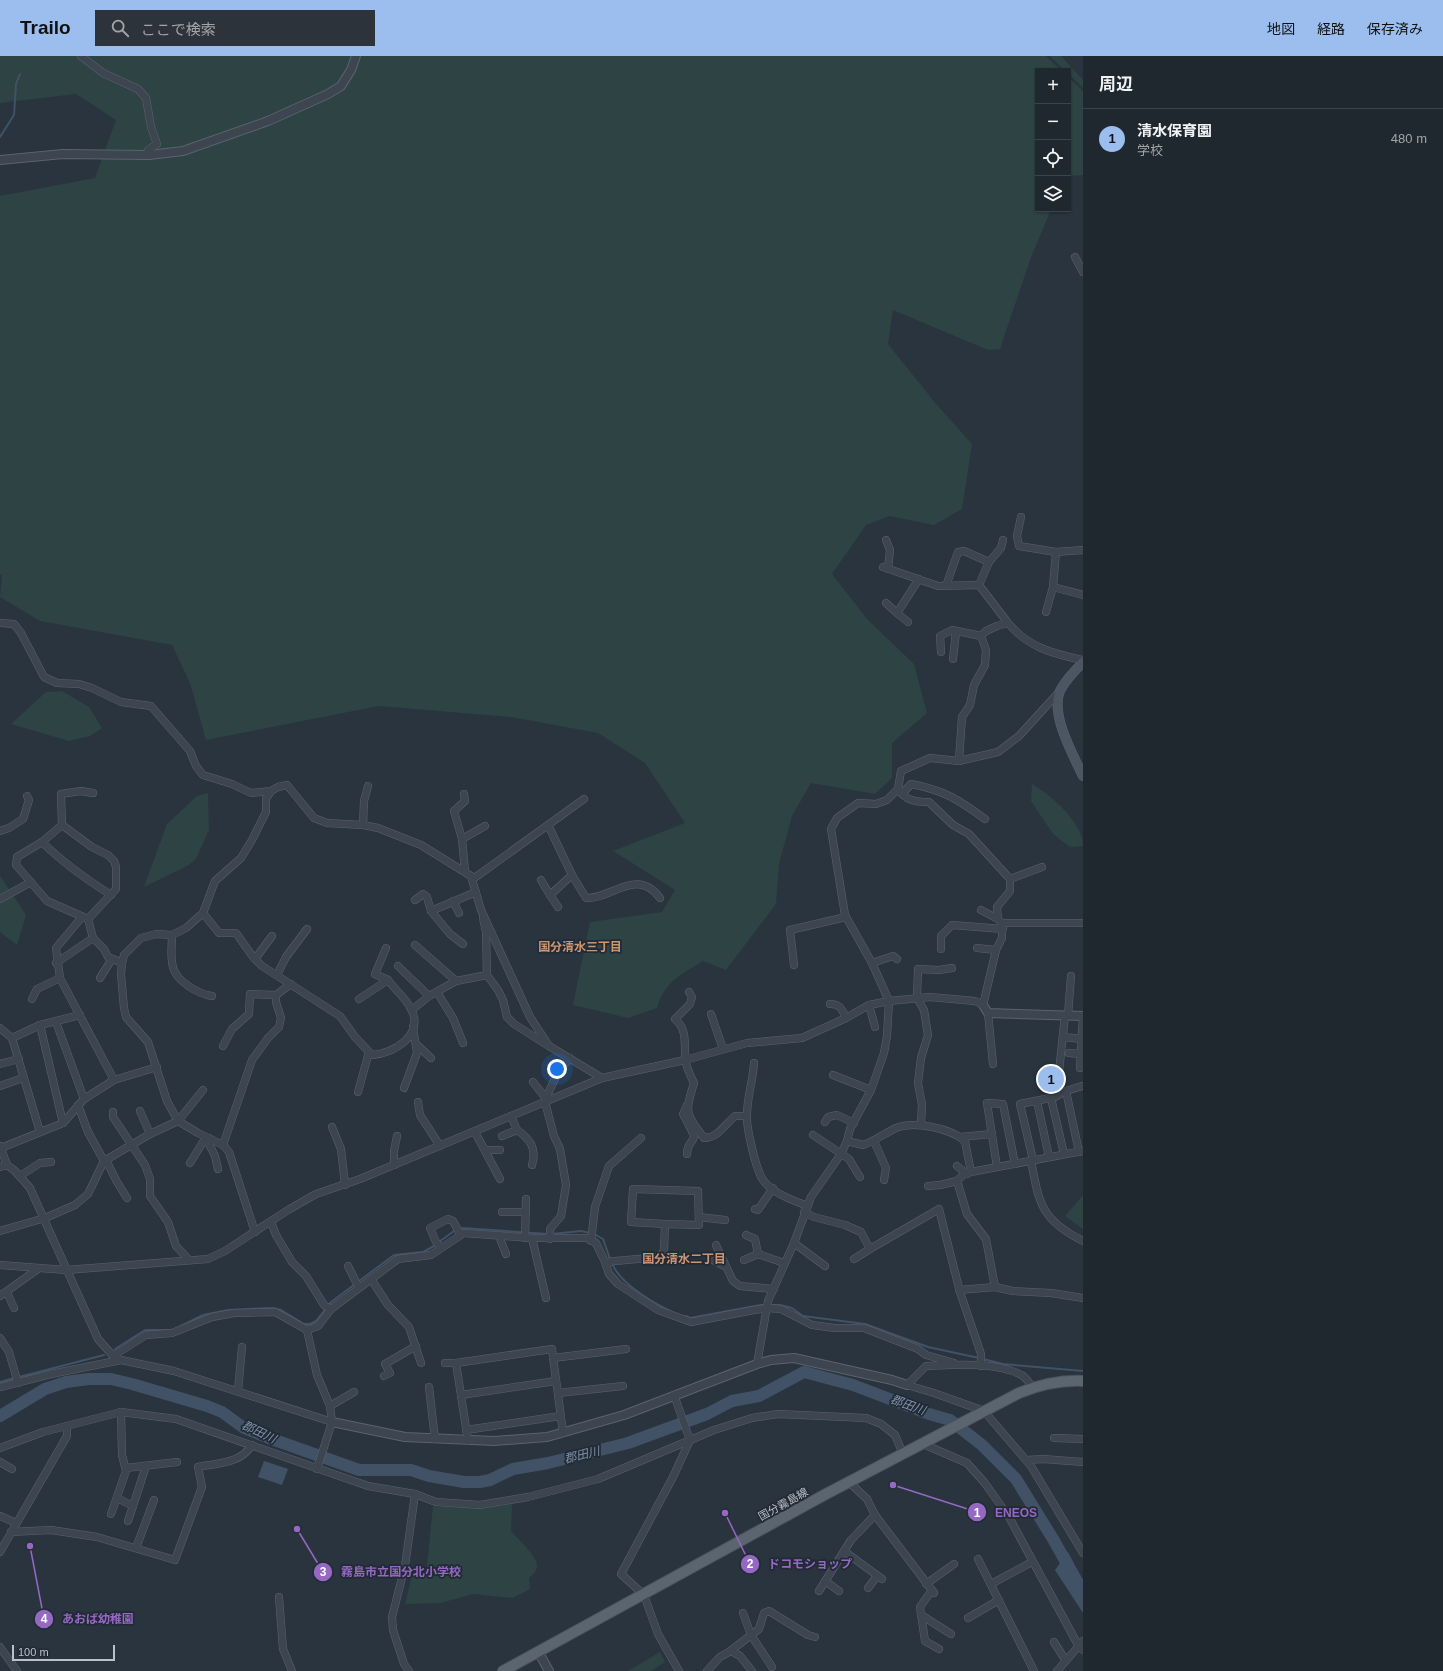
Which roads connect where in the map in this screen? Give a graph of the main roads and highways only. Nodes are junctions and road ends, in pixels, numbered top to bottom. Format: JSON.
{"nodes":[{"id":1,"x":1083,"y":661,"type":"edge"},
{"id":2,"x":1083,"y":776,"type":"edge"},
{"id":3,"x":1083,"y":1380,"type":"edge"},
{"id":4,"x":503,"y":1671,"type":"edge"}],
"edges":[{"from":1,"to":2,"type":"main road"},
{"from":3,"to":4,"type":"main road","name":"国分霧島線"}]}
